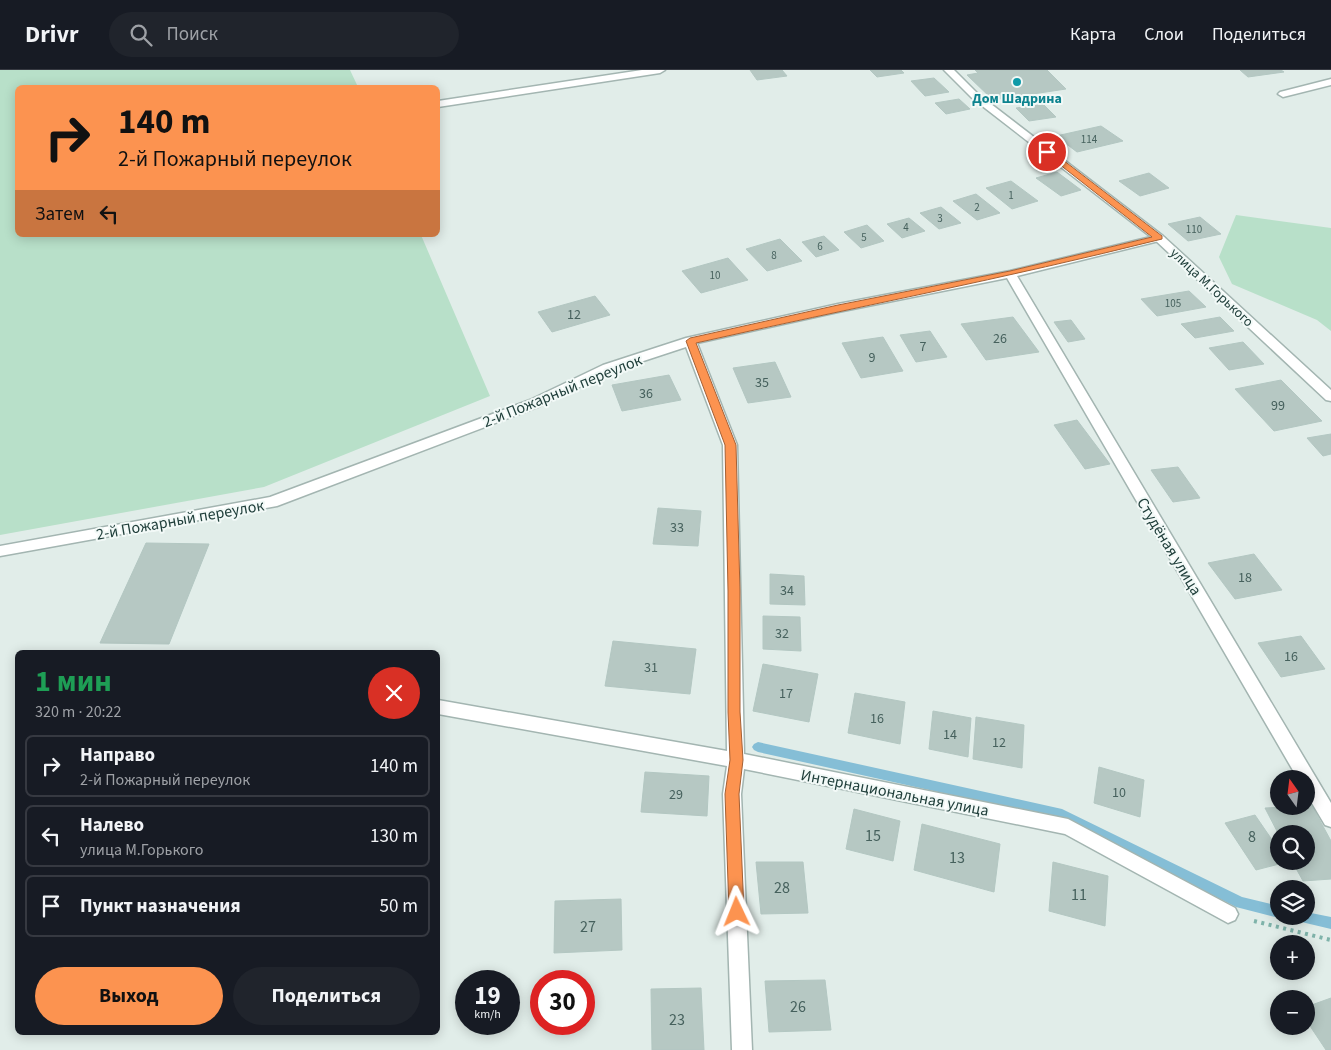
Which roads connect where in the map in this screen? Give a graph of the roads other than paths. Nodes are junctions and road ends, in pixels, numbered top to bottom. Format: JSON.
{"nodes":[{"id":1,"x":660,"y":70,"type":"edge"},
{"id":2,"x":949,"y":70,"type":"edge"},
{"id":3,"x":1331,"y":82,"type":"edge"},
{"id":4,"x":1283,"y":94,"type":"dead end"},
{"id":5,"x":440,"y":104,"type":"edge"},
{"id":6,"x":1159,"y":238,"type":"junction"},
{"id":7,"x":1010,"y":274,"type":"junction"},
{"id":8,"x":690,"y":341,"type":"junction"},
{"id":9,"x":1331,"y":397,"type":"edge"},
{"id":10,"x":0,"y":551,"type":"edge"},
{"id":11,"x":440,"y":707,"type":"edge"},
{"id":12,"x":736,"y":760,"type":"junction"},
{"id":13,"x":1331,"y":819,"type":"edge"},
{"id":14,"x":1228,"y":914,"type":"road end"},
{"id":15,"x":742,"y":1050,"type":"edge"}],
"edges":[{"from":1,"to":5,"type":"street"},
{"from":2,"to":6,"type":"street","name":"улица М.Горького"},
{"from":3,"to":4,"type":"street"},
{"from":6,"to":7,"type":"street","name":"2-й Пожарный переулок"},
{"from":6,"to":9,"type":"street","name":"улица М.Горького"},
{"from":7,"to":8,"type":"street","name":"2-й Пожарный переулок"},
{"from":7,"to":13,"type":"street","name":"Студёная улица"},
{"from":8,"to":10,"type":"street","name":"2-й Пожарный переулок"},
{"from":8,"to":12,"type":"street"},
{"from":11,"to":12,"type":"street","name":"Интернациональная улица"},
{"from":12,"to":14,"type":"street","name":"Интернациональная улица"},
{"from":12,"to":15,"type":"street"}]}
